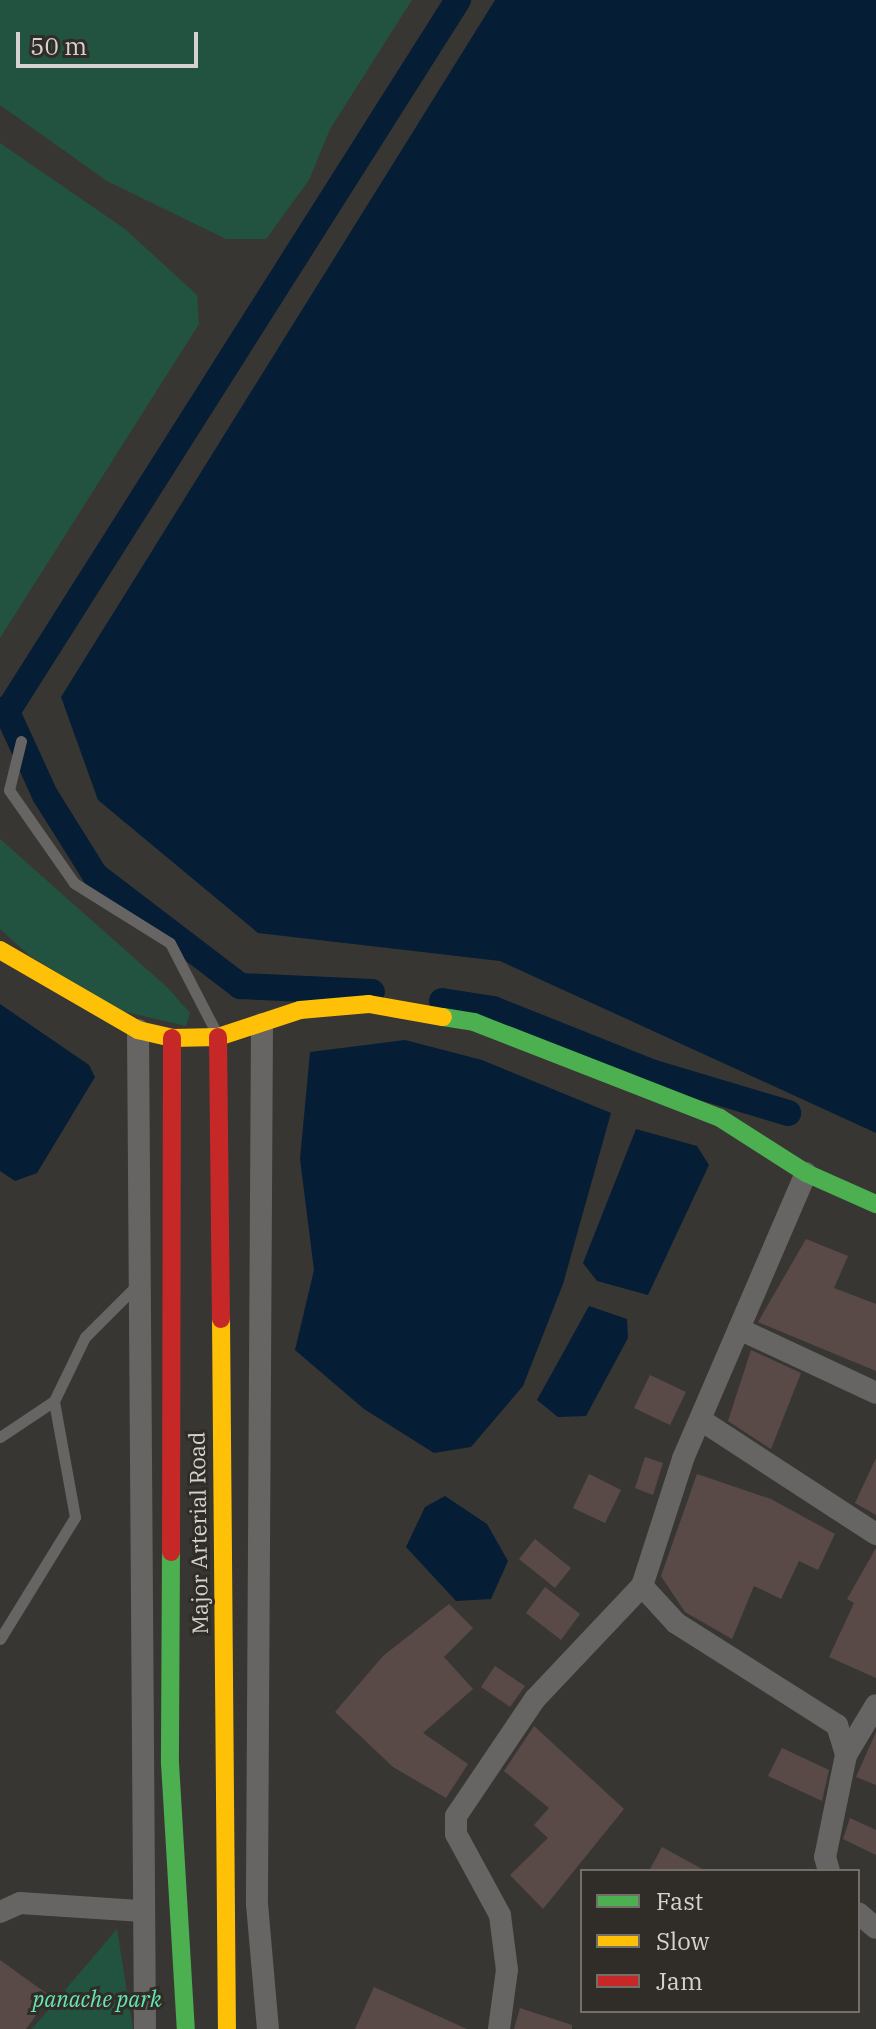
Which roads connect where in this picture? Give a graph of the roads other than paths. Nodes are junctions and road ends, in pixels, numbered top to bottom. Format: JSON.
{"nodes":[{"id":1,"x":21,"y":741,"type":"dead end"},
{"id":2,"x":0,"y":950,"type":"edge"},
{"id":3,"x":262,"y":1024,"type":"junction"},
{"id":4,"x":138,"y":1030,"type":"junction"},
{"id":5,"x":218,"y":1037,"type":"junction"},
{"id":6,"x":172,"y":1038,"type":"junction"},
{"id":7,"x":806,"y":1173,"type":"junction"},
{"id":8,"x":876,"y":1204,"type":"edge"},
{"id":9,"x":136,"y":1286,"type":"junction"},
{"id":10,"x":739,"y":1329,"type":"junction"},
{"id":11,"x":876,"y":1393,"type":"edge"},
{"id":12,"x":54,"y":1401,"type":"junction"},
{"id":13,"x":701,"y":1420,"type":"junction"},
{"id":14,"x":0,"y":1437,"type":"edge"},
{"id":15,"x":876,"y":1534,"type":"edge"},
{"id":16,"x":642,"y":1586,"type":"junction"},
{"id":17,"x":0,"y":1639,"type":"edge"},
{"id":18,"x":876,"y":1705,"type":"edge"},
{"id":19,"x":846,"y":1755,"type":"junction"},
{"id":20,"x":828,"y":1869,"type":"edge"},
{"id":21,"x":139,"y":1911,"type":"junction"},
{"id":22,"x":0,"y":1912,"type":"edge"},
{"id":23,"x":860,"y":1915,"type":"edge"},
{"id":24,"x":876,"y":1928,"type":"edge"},
{"id":25,"x":145,"y":2029,"type":"edge"},
{"id":26,"x":186,"y":2029,"type":"edge"},
{"id":27,"x":227,"y":2029,"type":"edge"},
{"id":28,"x":268,"y":2029,"type":"edge"},
{"id":29,"x":499,"y":2029,"type":"edge"}],
"edges":[{"from":1,"to":5,"type":"lane"},
{"from":2,"to":4,"type":"street"},
{"from":3,"to":5,"type":"street"},
{"from":3,"to":7,"type":"street"},
{"from":3,"to":28,"type":"street"},
{"from":4,"to":6,"type":"street"},
{"from":4,"to":9,"type":"street"},
{"from":5,"to":6,"type":"street"},
{"from":5,"to":27,"type":"street","name":"Major Arterial Road"},
{"from":6,"to":26,"type":"street","name":"Major Arterial Road"},
{"from":7,"to":8,"type":"street"},
{"from":7,"to":10,"type":"street"},
{"from":9,"to":12,"type":"lane"},
{"from":9,"to":21,"type":"street"},
{"from":10,"to":11,"type":"street"},
{"from":10,"to":13,"type":"street"},
{"from":12,"to":14,"type":"lane"},
{"from":12,"to":17,"type":"lane"},
{"from":13,"to":15,"type":"street"},
{"from":13,"to":16,"type":"street"},
{"from":16,"to":19,"type":"street"},
{"from":16,"to":29,"type":"street"},
{"from":18,"to":19,"type":"street"},
{"from":19,"to":20,"type":"street"},
{"from":21,"to":22,"type":"street"},
{"from":21,"to":25,"type":"street"},
{"from":23,"to":24,"type":"street"}]}
